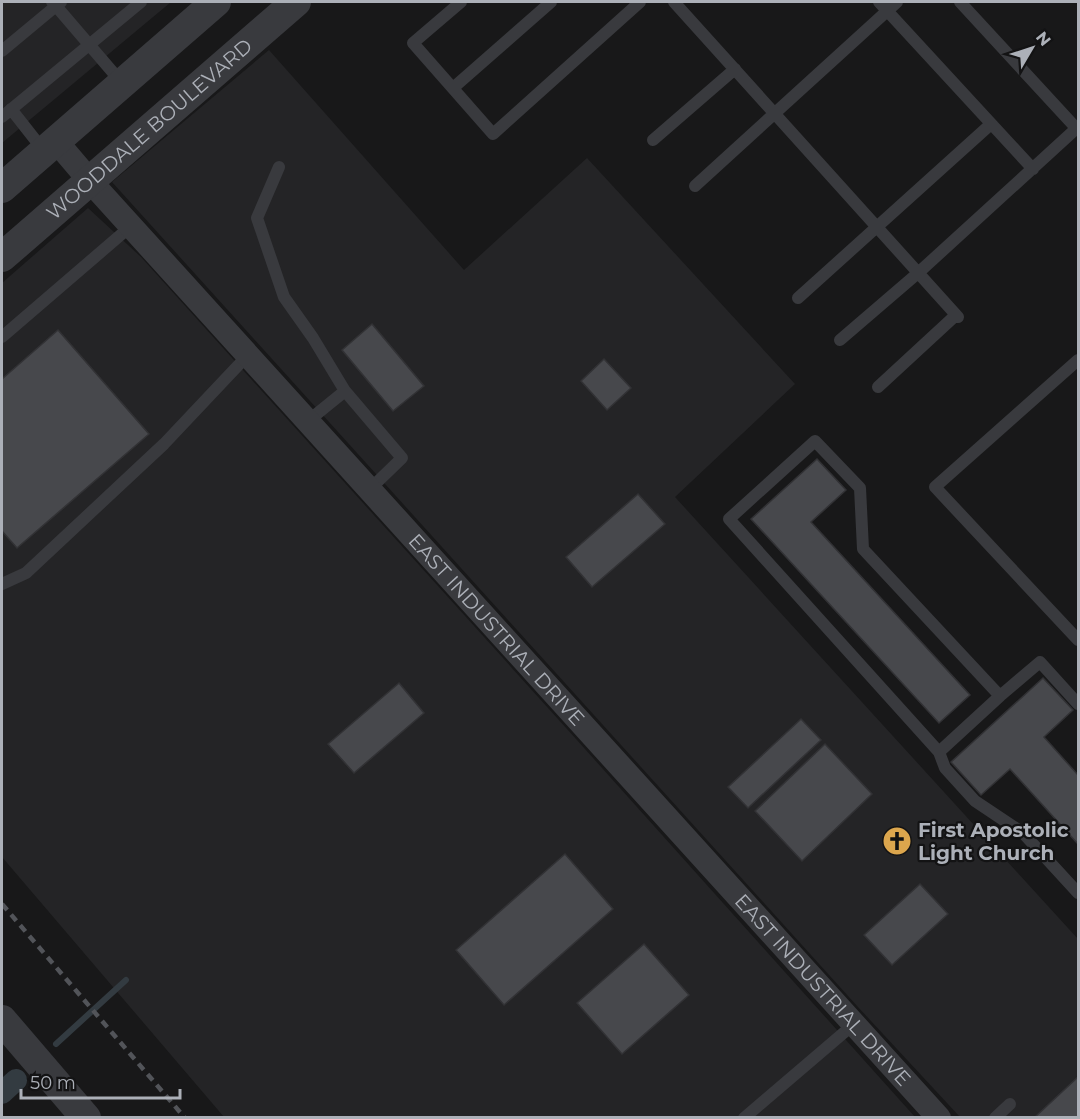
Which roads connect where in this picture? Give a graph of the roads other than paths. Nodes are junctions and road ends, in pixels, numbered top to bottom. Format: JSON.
{"nodes":[{"id":1,"x":141,"y":2,"type":"edge"},
{"id":2,"x":216,"y":2,"type":"edge"},
{"id":3,"x":296,"y":2,"type":"edge"},
{"id":4,"x":461,"y":2,"type":"edge"},
{"id":5,"x":551,"y":2,"type":"edge"},
{"id":6,"x":639,"y":2,"type":"edge"},
{"id":7,"x":674,"y":2,"type":"edge"},
{"id":8,"x":897,"y":2,"type":"edge"},
{"id":9,"x":960,"y":2,"type":"edge"},
{"id":10,"x":56,"y":3,"type":"edge"},
{"id":11,"x":883,"y":6,"type":"edge"},
{"id":12,"x":89,"y":46,"type":"junction"},
{"id":13,"x":2,"y":51,"type":"edge"},
{"id":14,"x":735,"y":69,"type":"junction"},
{"id":15,"x":122,"y":83,"type":"junction"},
{"id":16,"x":453,"y":88,"type":"junction"},
{"id":17,"x":6,"y":113,"type":"edge"},
{"id":18,"x":775,"y":114,"type":"junction"},
{"id":19,"x":991,"y":124,"type":"junction"},
{"id":20,"x":1078,"y":128,"type":"edge"},
{"id":21,"x":653,"y":140,"type":"dead end"},
{"id":22,"x":50,"y":146,"type":"junction"},
{"id":23,"x":279,"y":167,"type":"dead end"},
{"id":24,"x":1033,"y":169,"type":"junction"},
{"id":25,"x":90,"y":181,"type":"junction"},
{"id":26,"x":695,"y":186,"type":"dead end"},
{"id":27,"x":2,"y":188,"type":"edge"},
{"id":28,"x":131,"y":226,"type":"junction"},
{"id":29,"x":876,"y":227,"type":"junction"},
{"id":30,"x":2,"y":257,"type":"edge"},
{"id":31,"x":918,"y":273,"type":"junction"},
{"id":32,"x":798,"y":298,"type":"dead end"},
{"id":33,"x":2,"y":337,"type":"edge"},
{"id":34,"x":840,"y":340,"type":"dead end"},
{"id":35,"x":248,"y":355,"type":"junction"},
{"id":36,"x":1078,"y":360,"type":"edge"},
{"id":37,"x":878,"y":387,"type":"dead end"},
{"id":38,"x":345,"y":391,"type":"junction"},
{"id":39,"x":308,"y":421,"type":"junction"},
{"id":40,"x":370,"y":489,"type":"junction"},
{"id":41,"x":2,"y":584,"type":"edge"},
{"id":42,"x":1078,"y":640,"type":"edge"},
{"id":43,"x":1000,"y":696,"type":"junction"},
{"id":44,"x":1078,"y":704,"type":"edge"},
{"id":45,"x":939,"y":752,"type":"junction"},
{"id":46,"x":1078,"y":893,"type":"edge"},
{"id":47,"x":2,"y":1020,"type":"edge"},
{"id":48,"x":854,"y":1024,"type":"junction"},
{"id":49,"x":1010,"y":1104,"type":"dead end"},
{"id":50,"x":86,"y":1118,"type":"edge"},
{"id":51,"x":744,"y":1118,"type":"edge"},
{"id":52,"x":939,"y":1118,"type":"edge"},
{"id":53,"x":995,"y":1118,"type":"edge"}],
"edges":[{"from":1,"to":12,"type":"lane"},
{"from":2,"to":15,"type":"street"},
{"from":3,"to":25,"type":"street","name":"WOODDALE BOULEVARD"},
{"from":4,"to":16,"type":"lane"},
{"from":5,"to":16,"type":"lane"},
{"from":6,"to":16,"type":"lane"},
{"from":7,"to":14,"type":"lane"},
{"from":8,"to":11,"type":"lane"},
{"from":9,"to":20,"type":"lane"},
{"from":10,"to":12,"type":"lane"},
{"from":10,"to":13,"type":"lane"},
{"from":11,"to":18,"type":"lane"},
{"from":11,"to":19,"type":"lane"},
{"from":12,"to":15,"type":"lane"},
{"from":12,"to":17,"type":"lane"},
{"from":14,"to":18,"type":"lane"},
{"from":14,"to":21,"type":"lane"},
{"from":15,"to":22,"type":"street"},
{"from":17,"to":22,"type":"lane"},
{"from":18,"to":26,"type":"lane"},
{"from":18,"to":29,"type":"lane"},
{"from":19,"to":24,"type":"lane"},
{"from":19,"to":29,"type":"lane"},
{"from":20,"to":24,"type":"lane"},
{"from":22,"to":25,"type":"street","name":"EAST INDUSTRIAL DRIVE"},
{"from":22,"to":27,"type":"street"},
{"from":23,"to":38,"type":"lane"},
{"from":24,"to":31,"type":"lane"},
{"from":25,"to":28,"type":"street","name":"EAST INDUSTRIAL DRIVE"},
{"from":25,"to":30,"type":"street","name":"WOODDALE BOULEVARD"},
{"from":28,"to":33,"type":"lane"},
{"from":28,"to":35,"type":"street","name":"EAST INDUSTRIAL DRIVE"},
{"from":29,"to":31,"type":"lane"},
{"from":29,"to":32,"type":"lane"},
{"from":31,"to":34,"type":"lane"},
{"from":31,"to":37,"type":"lane"},
{"from":35,"to":39,"type":"street","name":"EAST INDUSTRIAL DRIVE"},
{"from":35,"to":41,"type":"lane"},
{"from":36,"to":42,"type":"lane"},
{"from":38,"to":39,"type":"lane"},
{"from":38,"to":40,"type":"lane"},
{"from":39,"to":40,"type":"street","name":"EAST INDUSTRIAL DRIVE"},
{"from":40,"to":48,"type":"street","name":"EAST INDUSTRIAL DRIVE"},
{"from":43,"to":44,"type":"lane"},
{"from":43,"to":45,"type":"lane"},
{"from":43,"to":45,"type":"lane"},
{"from":45,"to":46,"type":"lane"},
{"from":47,"to":50,"type":"street"},
{"from":48,"to":51,"type":"lane"},
{"from":48,"to":52,"type":"street","name":"EAST INDUSTRIAL DRIVE"},
{"from":49,"to":53,"type":"lane"}]}
